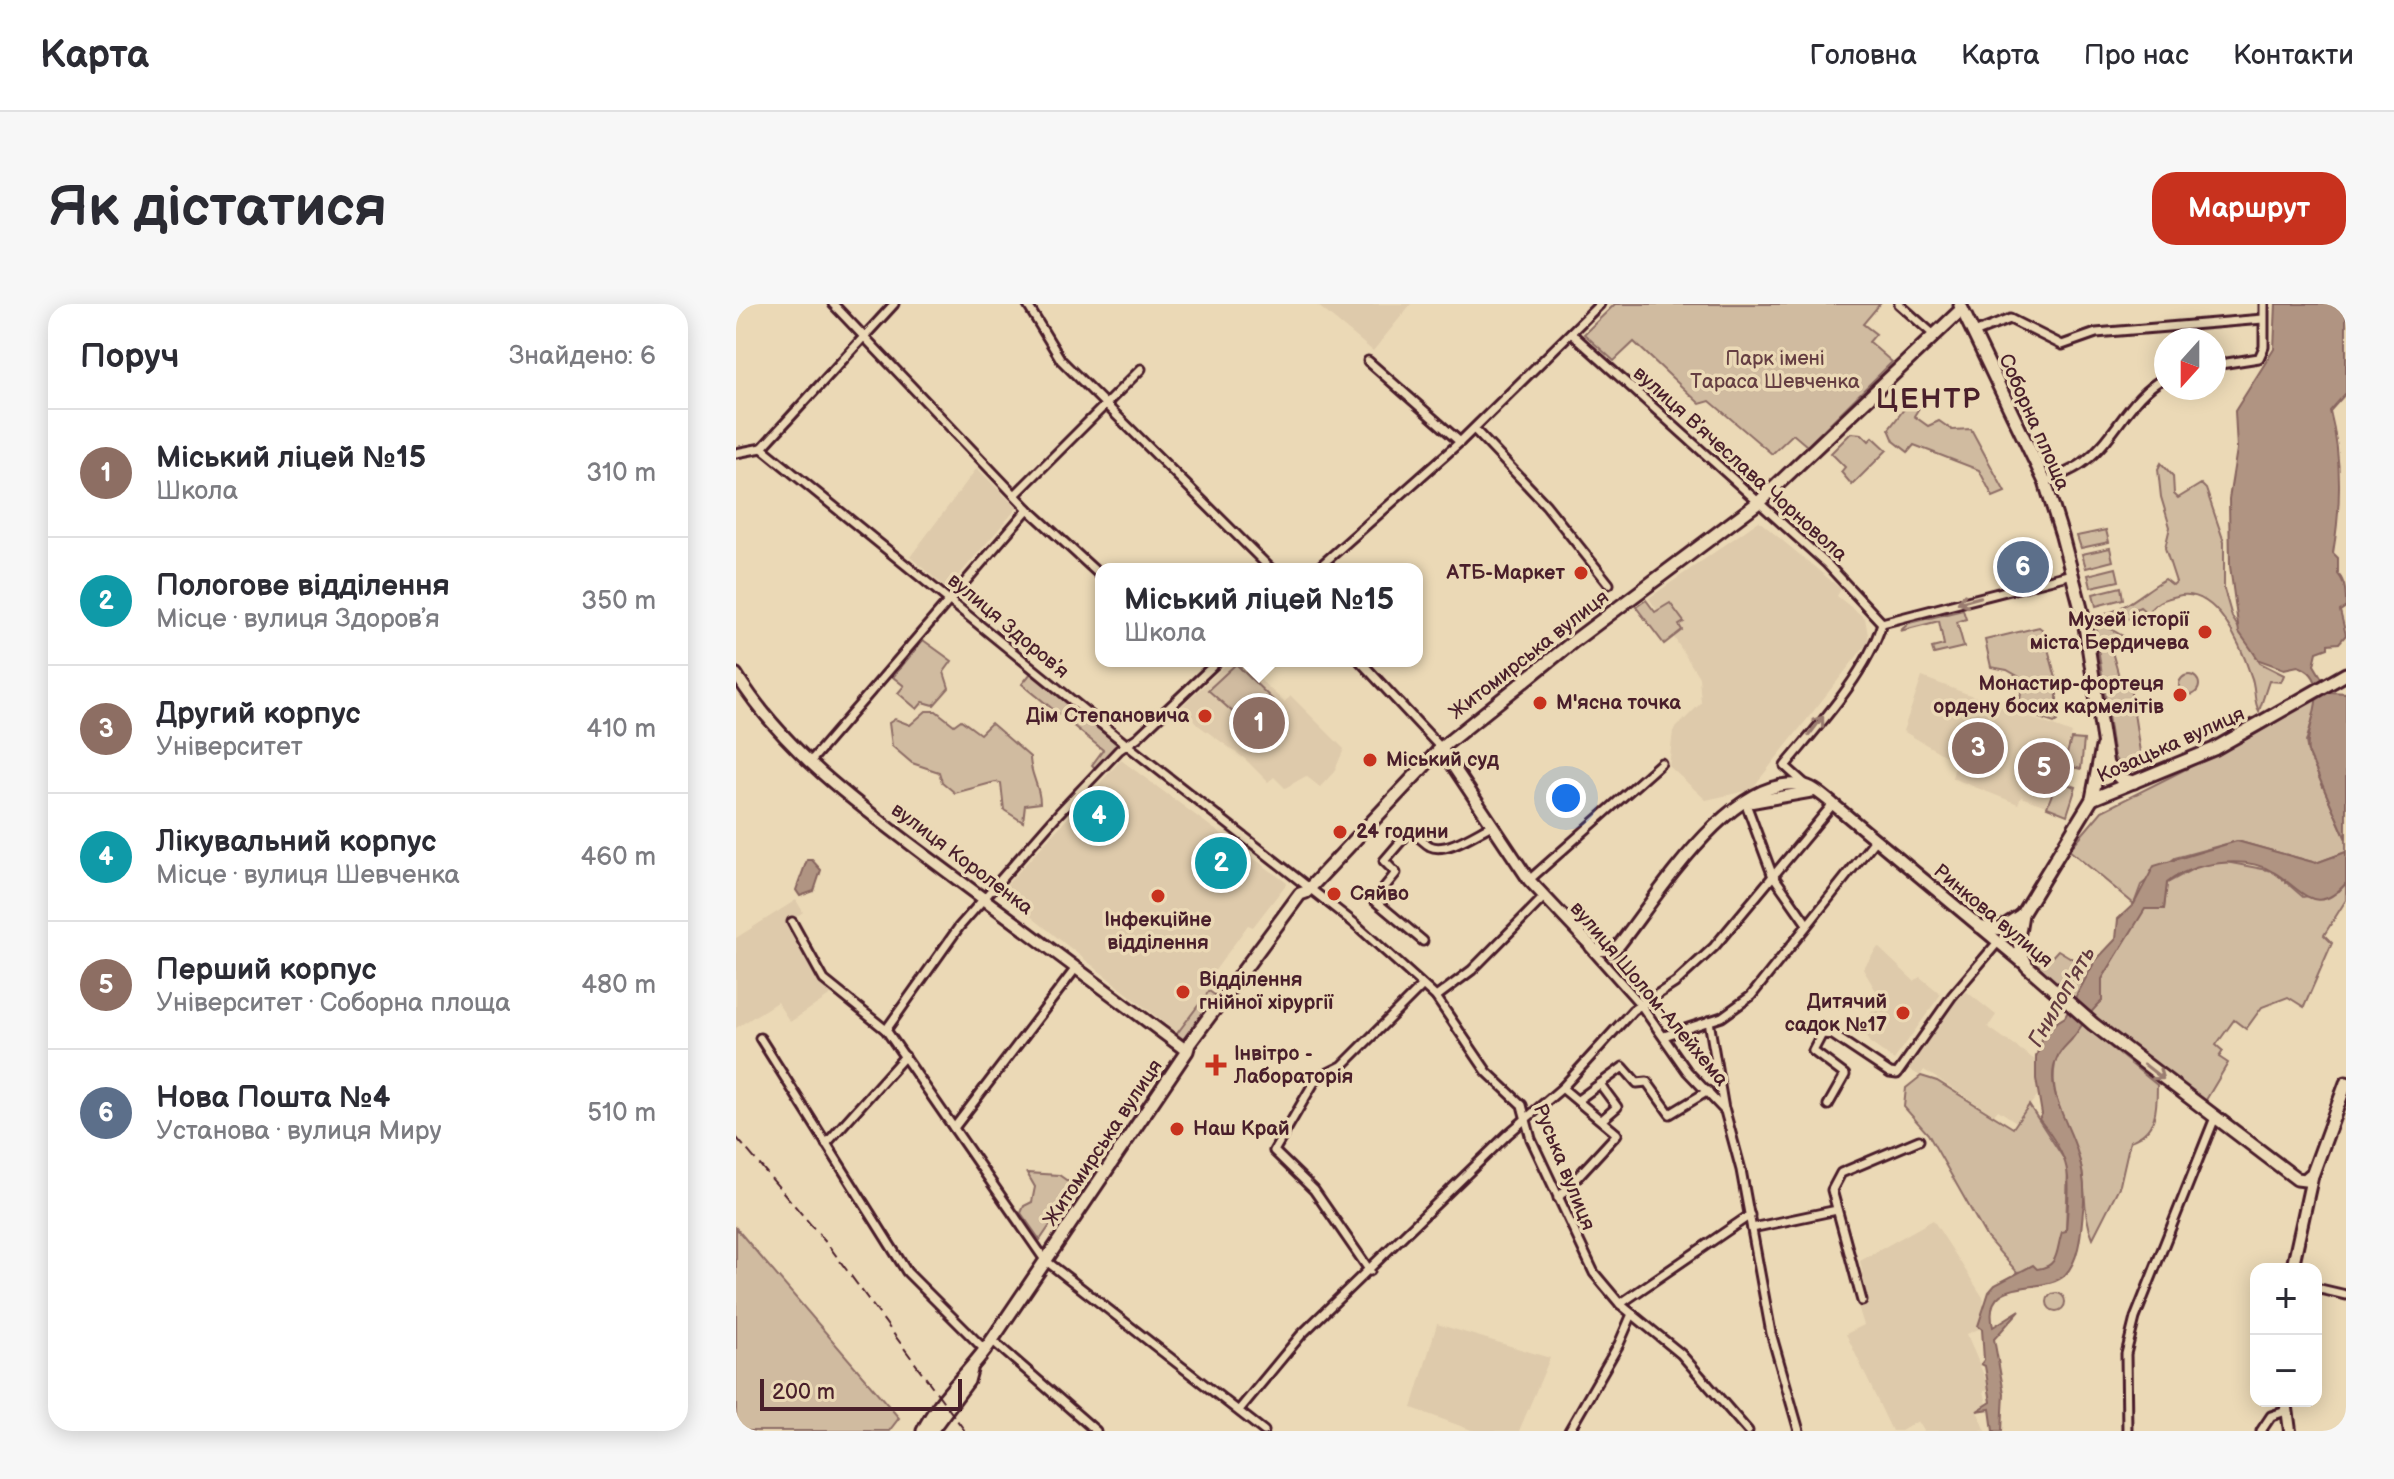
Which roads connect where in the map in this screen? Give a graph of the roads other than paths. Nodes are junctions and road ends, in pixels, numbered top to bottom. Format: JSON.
{"nodes":[{"id":1,"x":833,"y":304,"type":"edge"},
{"id":2,"x":894,"y":304,"type":"edge"},
{"id":3,"x":1027,"y":304,"type":"edge"},
{"id":4,"x":1600,"y":304,"type":"edge"},
{"id":5,"x":1899,"y":304,"type":"edge"},
{"id":6,"x":2264,"y":304,"type":"edge"},
{"id":7,"x":1961,"y":306,"type":"edge"},
{"id":8,"x":2263,"y":319,"type":"junction"},
{"id":9,"x":1571,"y":333,"type":"junction"},
{"id":10,"x":1974,"y":333,"type":"junction"},
{"id":11,"x":1934,"y":335,"type":"junction"},
{"id":12,"x":861,"y":336,"type":"junction"},
{"id":13,"x":1368,"y":361,"type":"dead end"},
{"id":14,"x":2226,"y":363,"type":"edge"},
{"id":15,"x":1141,"y":369,"type":"dead end"},
{"id":16,"x":2154,"y":386,"type":"edge"},
{"id":17,"x":1105,"y":405,"type":"junction"},
{"id":18,"x":1474,"y":429,"type":"junction"},
{"id":19,"x":1460,"y":442,"type":"junction"},
{"id":20,"x":762,"y":448,"type":"junction"},
{"id":21,"x":736,"y":453,"type":"edge"},
{"id":22,"x":2045,"y":482,"type":"junction"},
{"id":23,"x":1015,"y":495,"type":"junction"},
{"id":24,"x":1759,"y":502,"type":"junction"},
{"id":25,"x":1028,"y":509,"type":"junction"},
{"id":26,"x":1265,"y":563,"type":"edge"},
{"id":27,"x":1324,"y":563,"type":"edge"},
{"id":28,"x":1095,"y":570,"type":"edge"},
{"id":29,"x":2072,"y":574,"type":"junction"},
{"id":30,"x":1609,"y":584,"type":"dead end"},
{"id":31,"x":950,"y":599,"type":"junction"},
{"id":32,"x":1882,"y":623,"type":"junction"},
{"id":33,"x":1212,"y":667,"type":"edge"},
{"id":34,"x":1366,"y":667,"type":"edge"},
{"id":35,"x":736,"y":674,"type":"edge"},
{"id":36,"x":2345,"y":675,"type":"edge"},
{"id":37,"x":1127,"y":745,"type":"junction"},
{"id":38,"x":2102,"y":747,"type":"junction"},
{"id":39,"x":1441,"y":748,"type":"junction"},
{"id":40,"x":810,"y":762,"type":"junction"},
{"id":41,"x":1661,"y":763,"type":"dead end"},
{"id":42,"x":2134,"y":782,"type":"junction"},
{"id":43,"x":1805,"y":785,"type":"junction"},
{"id":44,"x":1816,"y":791,"type":"junction"},
{"id":45,"x":2092,"y":799,"type":"junction"},
{"id":46,"x":1746,"y":804,"type":"junction"},
{"id":47,"x":1833,"y":804,"type":"junction"},
{"id":48,"x":1734,"y":808,"type":"junction"},
{"id":49,"x":1492,"y":825,"type":"junction"},
{"id":50,"x":1875,"y":840,"type":"junction"},
{"id":51,"x":1772,"y":874,"type":"junction"},
{"id":52,"x":1529,"y":880,"type":"junction"},
{"id":53,"x":1308,"y":890,"type":"junction"},
{"id":54,"x":1544,"y":897,"type":"junction"},
{"id":55,"x":983,"y":899,"type":"junction"},
{"id":56,"x":2022,"y":914,"type":"junction"},
{"id":57,"x":792,"y":922,"type":"dead end"},
{"id":58,"x":1807,"y":924,"type":"junction"},
{"id":59,"x":1978,"y":926,"type":"junction"},
{"id":60,"x":1423,"y":941,"type":"dead end"},
{"id":61,"x":1998,"y":942,"type":"junction"},
{"id":62,"x":1588,"y":946,"type":"junction"},
{"id":63,"x":2027,"y":966,"type":"junction"},
{"id":64,"x":1076,"y":968,"type":"junction"},
{"id":65,"x":1422,"y":986,"type":"junction"},
{"id":66,"x":1436,"y":997,"type":"junction"},
{"id":67,"x":1641,"y":1005,"type":"junction"},
{"id":68,"x":1709,"y":1021,"type":"junction"},
{"id":69,"x":886,"y":1030,"type":"junction"},
{"id":70,"x":1664,"y":1036,"type":"junction"},
{"id":71,"x":760,"y":1038,"type":"dead end"},
{"id":72,"x":1187,"y":1051,"type":"junction"},
{"id":73,"x":905,"y":1056,"type":"junction"},
{"id":74,"x":2346,"y":1083,"type":"edge"},
{"id":75,"x":1600,"y":1084,"type":"junction"},
{"id":76,"x":1562,"y":1088,"type":"junction"},
{"id":77,"x":1708,"y":1091,"type":"junction"},
{"id":78,"x":1578,"y":1100,"type":"junction"},
{"id":79,"x":1828,"y":1105,"type":"dead end"},
{"id":80,"x":1725,"y":1111,"type":"junction"},
{"id":81,"x":1526,"y":1119,"type":"junction"},
{"id":82,"x":1603,"y":1119,"type":"junction"},
{"id":83,"x":2214,"y":1120,"type":"junction"},
{"id":84,"x":954,"y":1128,"type":"junction"},
{"id":85,"x":1919,"y":1140,"type":"dead end"},
{"id":86,"x":826,"y":1144,"type":"junction"},
{"id":87,"x":2313,"y":1173,"type":"junction"},
{"id":88,"x":2293,"y":1177,"type":"junction"},
{"id":89,"x":1558,"y":1198,"type":"junction"},
{"id":90,"x":1837,"y":1210,"type":"junction"},
{"id":91,"x":2302,"y":1211,"type":"junction"},
{"id":92,"x":1750,"y":1215,"type":"junction"},
{"id":93,"x":1752,"y":1228,"type":"junction"},
{"id":94,"x":1045,"y":1260,"type":"junction"},
{"id":95,"x":2293,"y":1263,"type":"edge"},
{"id":96,"x":1370,"y":1271,"type":"junction"},
{"id":97,"x":2322,"y":1289,"type":"edge"},
{"id":98,"x":2346,"y":1295,"type":"edge"},
{"id":99,"x":1862,"y":1301,"type":"dead end"},
{"id":100,"x":1620,"y":1304,"type":"junction"},
{"id":101,"x":1632,"y":1314,"type":"junction"},
{"id":102,"x":989,"y":1345,"type":"junction"},
{"id":103,"x":971,"y":1370,"type":"junction"},
{"id":104,"x":2284,"y":1407,"type":"edge"},
{"id":105,"x":2286,"y":1407,"type":"edge"},
{"id":106,"x":1239,"y":1410,"type":"junction"},
{"id":107,"x":923,"y":1431,"type":"edge"},
{"id":108,"x":931,"y":1431,"type":"edge"},
{"id":109,"x":1096,"y":1431,"type":"edge"},
{"id":110,"x":1264,"y":1431,"type":"edge"},
{"id":111,"x":1569,"y":1431,"type":"edge"},
{"id":112,"x":1748,"y":1431,"type":"edge"},
{"id":113,"x":1799,"y":1431,"type":"edge"},
{"id":114,"x":2127,"y":1431,"type":"edge"},
{"id":115,"x":2261,"y":1431,"type":"edge"},
{"id":116,"x":2290,"y":1431,"type":"edge"}],
"edges":[{"from":1,"to":12,"type":"street"},
{"from":2,"to":12,"type":"street"},
{"from":3,"to":17,"type":"street"},
{"from":4,"to":9,"type":"street"},
{"from":5,"to":11,"type":"street"},
{"from":6,"to":8,"type":"street"},
{"from":7,"to":10,"type":"main road","name":"Соборна площа"},
{"from":7,"to":11,"type":"main road","name":"Житомирська вулиця"},
{"from":8,"to":10,"type":"street"},
{"from":8,"to":14,"type":"street"},
{"from":9,"to":18,"type":"street"},
{"from":9,"to":24,"type":"street","name":"вулиця Вʼячеслава Чорновола"},
{"from":10,"to":22,"type":"main road","name":"Соборна площа"},
{"from":11,"to":24,"type":"main road","name":"Житомирська вулиця"},
{"from":12,"to":20,"type":"street"},
{"from":12,"to":23,"type":"street"},
{"from":13,"to":19,"type":"street"},
{"from":15,"to":17,"type":"street"},
{"from":16,"to":22,"type":"street"},
{"from":17,"to":23,"type":"street"},
{"from":17,"to":26,"type":"street"},
{"from":18,"to":19,"type":"street"},
{"from":18,"to":30,"type":"street"},
{"from":19,"to":27,"type":"street"},
{"from":20,"to":21,"type":"street"},
{"from":20,"to":31,"type":"street","name":"вулиця Здоровʼя"},
{"from":22,"to":29,"type":"main road","name":"Соборна площа"},
{"from":23,"to":25,"type":"street"},
{"from":24,"to":32,"type":"street","name":"вулиця Вʼячеслава Чорновола"},
{"from":24,"to":39,"type":"main road","name":"Житомирська вулиця"},
{"from":25,"to":28,"type":"street"},
{"from":25,"to":31,"type":"street"},
{"from":29,"to":32,"type":"street","one_way":true},
{"from":29,"to":38,"type":"main road","name":"Соборна площа"},
{"from":31,"to":37,"type":"street","name":"вулиця Здоровʼя"},
{"from":31,"to":40,"type":"street"},
{"from":43,"to":32,"type":"street","one_way":true},
{"from":33,"to":37,"type":"street"},
{"from":34,"to":39,"type":"street"},
{"from":35,"to":40,"type":"main road","name":"вулиця Короленка"},
{"from":36,"to":42,"type":"main road","name":"Козацька вулиця"},
{"from":37,"to":53,"type":"street","name":"вулиця Здоровʼя"},
{"from":37,"to":55,"type":"street"},
{"from":38,"to":42,"type":"main road","name":"Соборна площа"},
{"from":38,"to":45,"type":"main road","name":"Соборна площа"},
{"from":39,"to":49,"type":"main road","name":"вулиця Шолом-Алейхема"},
{"from":39,"to":53,"type":"main road","name":"Житомирська вулиця"},
{"from":40,"to":55,"type":"main road","name":"вулиця Короленка"},
{"from":41,"to":52,"type":"street"},
{"from":42,"to":45,"type":"main road","name":"Козацька вулиця"},
{"from":43,"to":44,"type":"main road","name":"Ринкова вулиця"},
{"from":43,"to":48,"type":"main road"},
{"from":44,"to":46,"type":"main road"},
{"from":44,"to":47,"type":"main road","name":"Ринкова вулиця"},
{"from":45,"to":56,"type":"main road"},
{"from":46,"to":48,"type":"main road"},
{"from":46,"to":51,"type":"street"},
{"from":47,"to":50,"type":"main road","name":"Ринкова вулиця"},
{"from":47,"to":51,"type":"street"},
{"from":48,"to":62,"type":"main road"},
{"from":49,"to":52,"type":"main road","name":"вулиця Шолом-Алейхема"},
{"from":49,"to":60,"type":"street"},
{"from":50,"to":58,"type":"street"},
{"from":50,"to":59,"type":"main road","name":"Ринкова вулиця"},
{"from":51,"to":58,"type":"street"},
{"from":51,"to":67,"type":"street"},
{"from":52,"to":54,"type":"main road","name":"вулиця Шолом-Алейхема"},
{"from":53,"to":65,"type":"street","name":"Руська вулиця"},
{"from":53,"to":72,"type":"main road","name":"Житомирська вулиця"},
{"from":54,"to":62,"type":"main road","name":"вулиця Шолом-Алейхема"},
{"from":54,"to":66,"type":"street"},
{"from":55,"to":64,"type":"main road","name":"вулиця Короленка"},
{"from":55,"to":69,"type":"street"},
{"from":56,"to":59,"type":"main road"},
{"from":56,"to":63,"type":"main road"},
{"from":57,"to":69,"type":"street"},
{"from":58,"to":68,"type":"street"},
{"from":59,"to":61,"type":"main road","name":"Ринкова вулиця"},
{"from":61,"to":63,"type":"main road","name":"Ринкова вулиця"},
{"from":61,"to":79,"type":"street"},
{"from":62,"to":67,"type":"street","name":"вулиця Шолом-Алейхема"},
{"from":63,"to":83,"type":"main road","name":"Ринкова вулиця","one_way":true},
{"from":64,"to":72,"type":"main road","name":"вулиця Короленка"},
{"from":64,"to":84,"type":"street"},
{"from":65,"to":66,"type":"street","name":"Руська вулиця"},
{"from":65,"to":96,"type":"street"},
{"from":66,"to":81,"type":"street","name":"Руська вулиця"},
{"from":67,"to":70,"type":"street","name":"вулиця Шолом-Алейхема"},
{"from":67,"to":76,"type":"street"},
{"from":68,"to":70,"type":"street"},
{"from":68,"to":80,"type":"street"},
{"from":69,"to":73,"type":"street"},
{"from":70,"to":77,"type":"street","name":"вулиця Шолом-Алейхема"},
{"from":71,"to":86,"type":"street"},
{"from":72,"to":94,"type":"main road","name":"Житомирська вулиця"},
{"from":73,"to":84,"type":"street"},
{"from":73,"to":86,"type":"street"},
{"from":74,"to":87,"type":"main road"},
{"from":75,"to":77,"type":"street"},
{"from":75,"to":78,"type":"street"},
{"from":75,"to":82,"type":"street"},
{"from":76,"to":78,"type":"street"},
{"from":76,"to":81,"type":"street"},
{"from":77,"to":80,"type":"street","name":"вулиця Шолом-Алейхема"},
{"from":78,"to":82,"type":"street"},
{"from":80,"to":92,"type":"street","name":"вулиця Шолом-Алейхема"},
{"from":81,"to":89,"type":"street","name":"Руська вулиця"},
{"from":81,"to":96,"type":"street"},
{"from":82,"to":89,"type":"street"},
{"from":83,"to":88,"type":"main road","name":"Ринкова вулиця"},
{"from":83,"to":114,"type":"street"},
{"from":84,"to":94,"type":"street"},
{"from":85,"to":90,"type":"street"},
{"from":86,"to":102,"type":"street"},
{"from":87,"to":88,"type":"main road"},
{"from":87,"to":91,"type":"main road"},
{"from":88,"to":91,"type":"main road"},
{"from":89,"to":100,"type":"street","name":"Руська вулиця"},
{"from":90,"to":93,"type":"street"},
{"from":90,"to":99,"type":"street"},
{"from":91,"to":95,"type":"main road"},
{"from":92,"to":93,"type":"street","name":"вулиця Шолом-Алейхема"},
{"from":92,"to":100,"type":"street"},
{"from":93,"to":113,"type":"street","name":"вулиця Шолом-Алейхема"},
{"from":94,"to":102,"type":"main road","name":"Житомирська вулиця"},
{"from":94,"to":106,"type":"street"},
{"from":96,"to":106,"type":"street"},
{"from":97,"to":98,"type":"street"},
{"from":100,"to":101,"type":"street","name":"Руська вулиця"},
{"from":101,"to":111,"type":"street"},
{"from":101,"to":112,"type":"street","name":"Руська вулиця"},
{"from":102,"to":103,"type":"main road","name":"Житомирська вулиця"},
{"from":102,"to":109,"type":"street"},
{"from":103,"to":107,"type":"main road","name":"Житомирська вулиця"},
{"from":103,"to":108,"type":"main road"},
{"from":104,"to":115,"type":"street"},
{"from":105,"to":116,"type":"main road"},
{"from":106,"to":110,"type":"street"}]}
